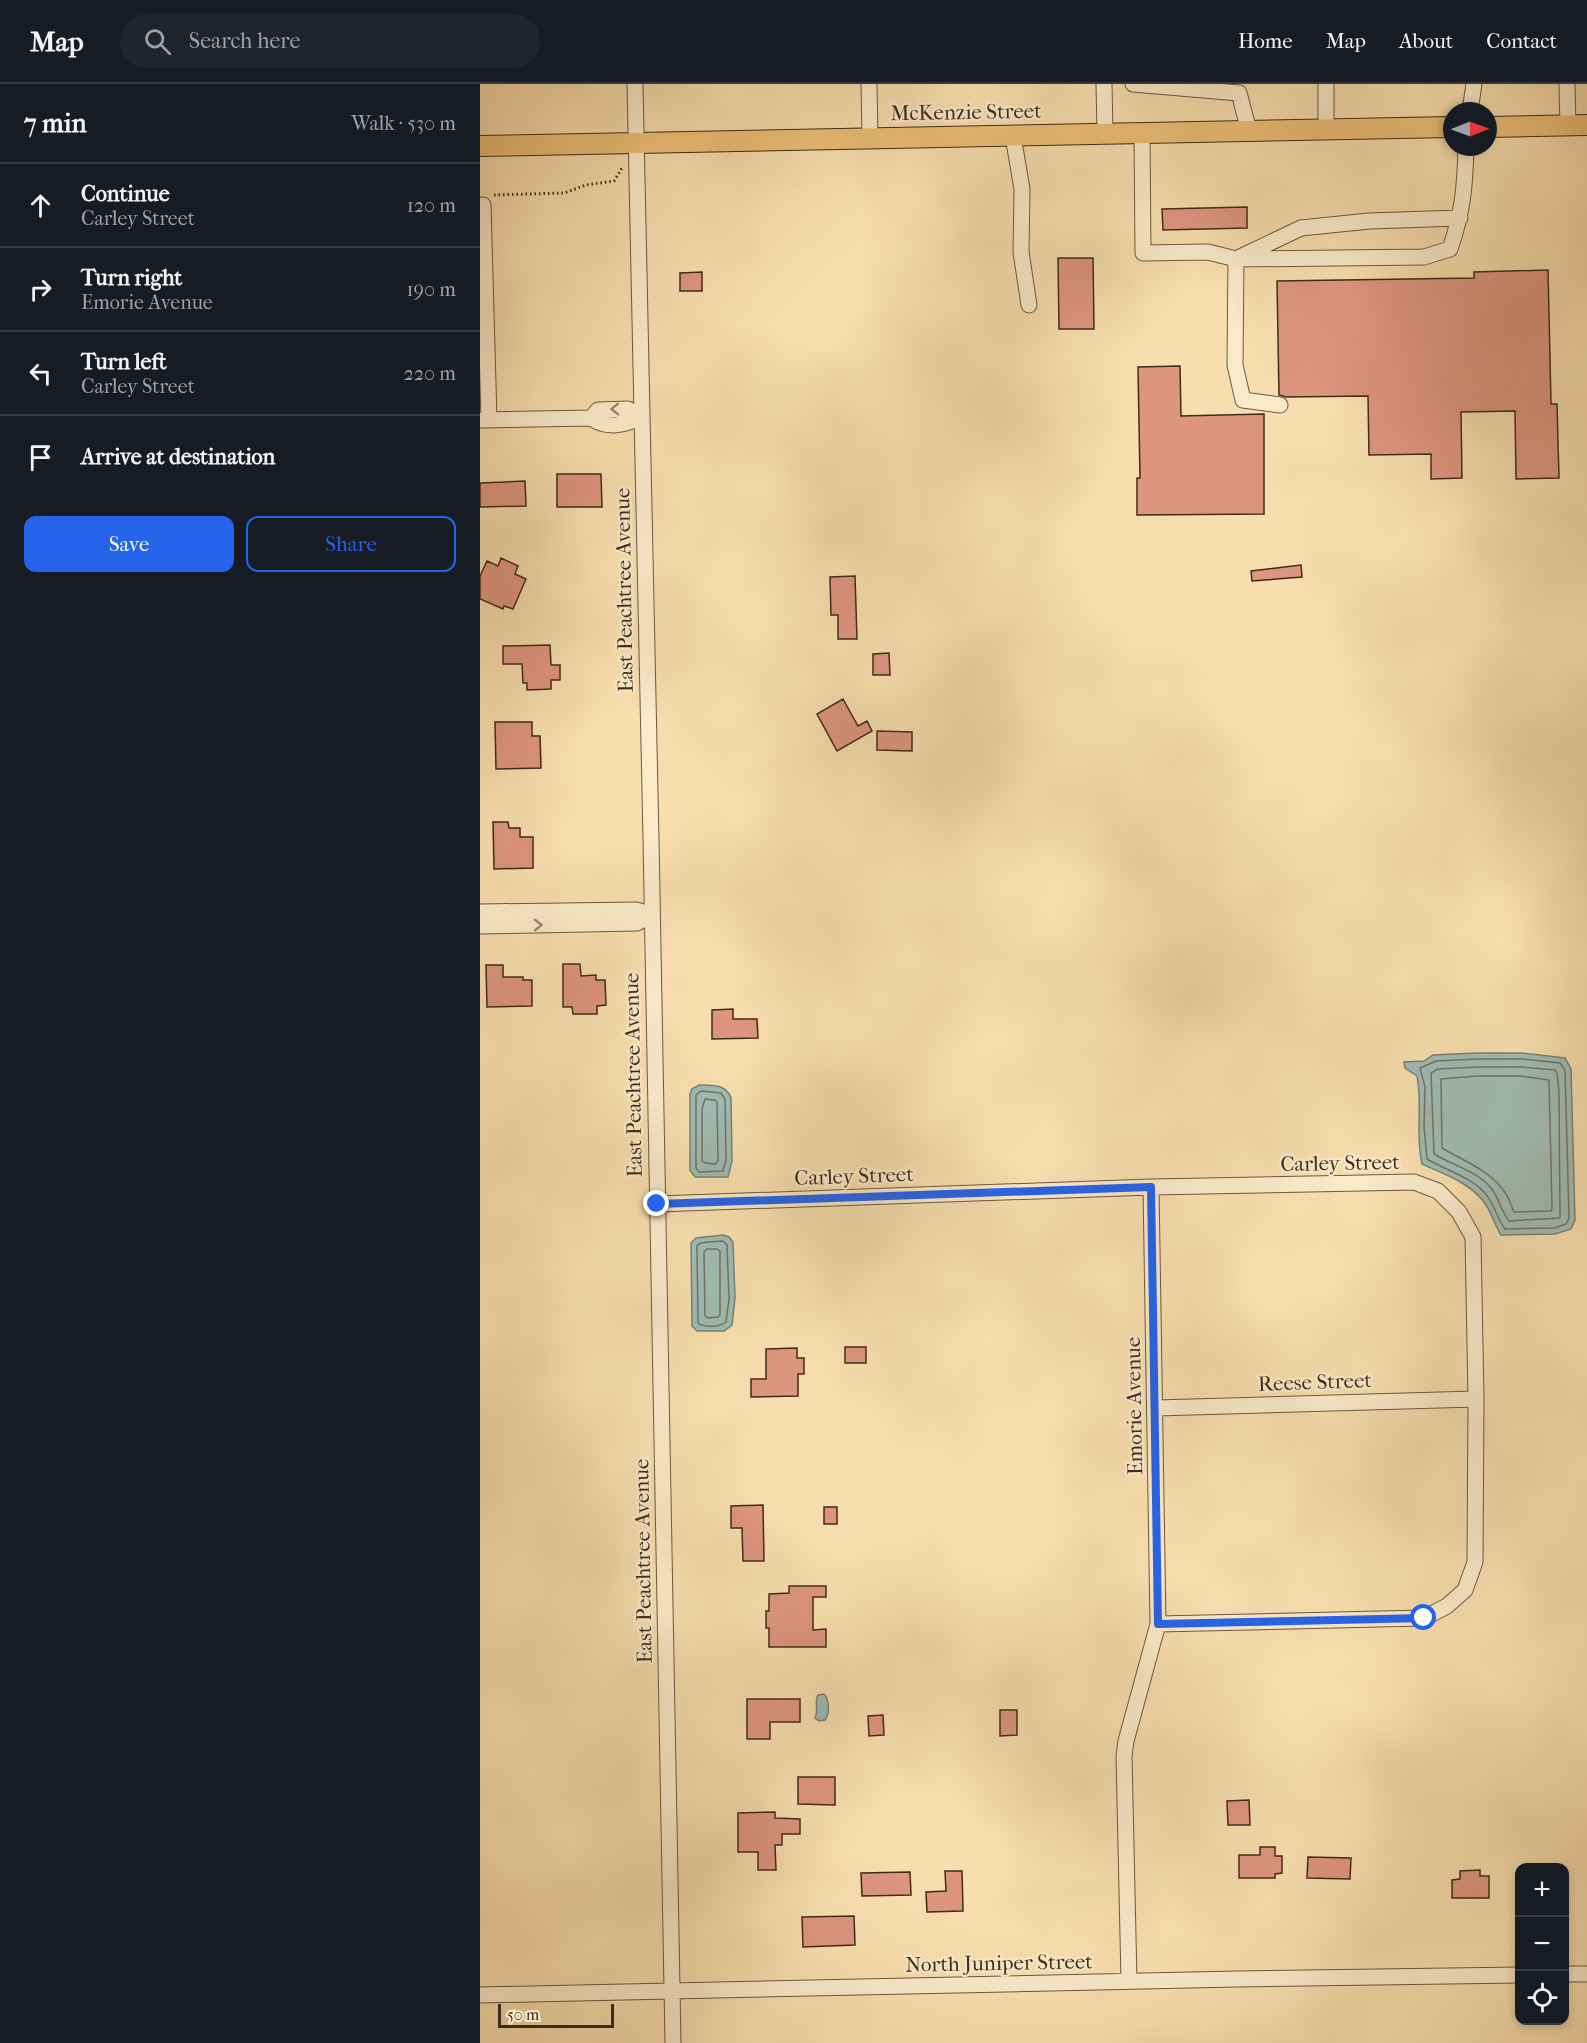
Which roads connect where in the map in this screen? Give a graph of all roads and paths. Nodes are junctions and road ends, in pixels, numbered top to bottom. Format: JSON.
{"nodes":[{"id":1,"x":635,"y":84,"type":"edge"},
{"id":2,"x":869,"y":84,"type":"edge"},
{"id":3,"x":1104,"y":84,"type":"edge"},
{"id":4,"x":1133,"y":84,"type":"edge"},
{"id":5,"x":1326,"y":84,"type":"edge"},
{"id":6,"x":1474,"y":84,"type":"edge"},
{"id":7,"x":1567,"y":84,"type":"edge"},
{"id":8,"x":1471,"y":102,"type":"edge"},
{"id":9,"x":1578,"y":125,"type":"edge"},
{"id":10,"x":1443,"y":127,"type":"edge"},
{"id":11,"x":1497,"y":127,"type":"edge"},
{"id":12,"x":1326,"y":129,"type":"junction"},
{"id":13,"x":1249,"y":131,"type":"junction"},
{"id":14,"x":1105,"y":134,"type":"junction"},
{"id":15,"x":1142,"y":134,"type":"junction"},
{"id":16,"x":1013,"y":136,"type":"junction"},
{"id":17,"x":870,"y":138,"type":"junction"},
{"id":18,"x":637,"y":143,"type":"junction"},
{"id":19,"x":480,"y":146,"type":"edge"},
{"id":20,"x":1466,"y":156,"type":"edge"},
{"id":21,"x":487,"y":200,"type":"joint"},
{"id":22,"x":1460,"y":218,"type":"junction"},
{"id":23,"x":1236,"y":259,"type":"junction"},
{"id":24,"x":1029,"y":305,"type":"dead end"},
{"id":25,"x":1280,"y":405,"type":"dead end"},
{"id":26,"x":641,"y":416,"type":"junction"},
{"id":27,"x":484,"y":420,"type":"edge"},
{"id":28,"x":480,"y":912,"type":"edge"},
{"id":29,"x":652,"y":915,"type":"junction"},
{"id":30,"x":480,"y":926,"type":"edge"},
{"id":31,"x":1151,"y":1187,"type":"junction"},
{"id":32,"x":657,"y":1204,"type":"junction"},
{"id":33,"x":1476,"y":1399,"type":"junction"},
{"id":34,"x":1156,"y":1408,"type":"junction"},
{"id":35,"x":1158,"y":1624,"type":"junction"},
{"id":36,"x":1569,"y":1974,"type":"edge"},
{"id":37,"x":1587,"y":1974,"type":"edge"},
{"id":38,"x":1515,"y":1975,"type":"edge"},
{"id":39,"x":1129,"y":1981,"type":"junction"},
{"id":40,"x":671,"y":1991,"type":"junction"},
{"id":41,"x":480,"y":1995,"type":"edge"},
{"id":42,"x":673,"y":2043,"type":"edge"}],
"edges":[{"from":1,"to":18,"type":"street","name":"East Peachtree Avenue"},
{"from":2,"to":17,"type":"street"},
{"from":3,"to":14,"type":"street"},
{"from":4,"to":13,"type":"street"},
{"from":5,"to":12,"type":"street"},
{"from":6,"to":8,"type":"street"},
{"from":7,"to":9,"type":"street"},
{"from":9,"to":11,"type":"main road"},
{"from":10,"to":12,"type":"main road","name":"McKenzie Street"},
{"from":12,"to":13,"type":"main road","name":"McKenzie Street"},
{"from":13,"to":15,"type":"main road","name":"McKenzie Street"},
{"from":14,"to":15,"type":"main road","name":"McKenzie Street"},
{"from":14,"to":16,"type":"main road","name":"McKenzie Street"},
{"from":15,"to":23,"type":"street"},
{"from":16,"to":17,"type":"main road","name":"McKenzie Street"},
{"from":16,"to":24,"type":"street"},
{"from":17,"to":18,"type":"main road","name":"McKenzie Street"},
{"from":18,"to":19,"type":"main road","name":"McKenzie Street"},
{"from":18,"to":21,"type":"path"},
{"from":18,"to":26,"type":"street","name":"East Peachtree Avenue"},
{"from":20,"to":22,"type":"street"},
{"from":21,"to":27,"type":"street"},
{"from":22,"to":23,"type":"street"},
{"from":22,"to":23,"type":"street"},
{"from":23,"to":25,"type":"street"},
{"from":26,"to":27,"type":"street"},
{"from":26,"to":29,"type":"street","name":"East Peachtree Avenue"},
{"from":28,"to":29,"type":"street"},
{"from":30,"to":29,"type":"street","one_way":true},
{"from":29,"to":32,"type":"street","name":"East Peachtree Avenue"},
{"from":31,"to":32,"type":"street","name":"Carley Street"},
{"from":31,"to":33,"type":"street","name":"Carley Street"},
{"from":31,"to":34,"type":"street","name":"Emorie Avenue"},
{"from":32,"to":40,"type":"street","name":"East Peachtree Avenue"},
{"from":33,"to":34,"type":"street","name":"Reese Street"},
{"from":33,"to":35,"type":"street","name":"Carley Street"},
{"from":34,"to":35,"type":"street","name":"Emorie Avenue"},
{"from":35,"to":39,"type":"street","name":"Emorie Avenue"},
{"from":36,"to":37,"type":"street"},
{"from":38,"to":39,"type":"street","name":"North Juniper Street"},
{"from":39,"to":40,"type":"street","name":"North Juniper Street"},
{"from":40,"to":41,"type":"street","name":"North Juniper Street"},
{"from":40,"to":42,"type":"street","name":"East Peachtree Avenue"}]}
